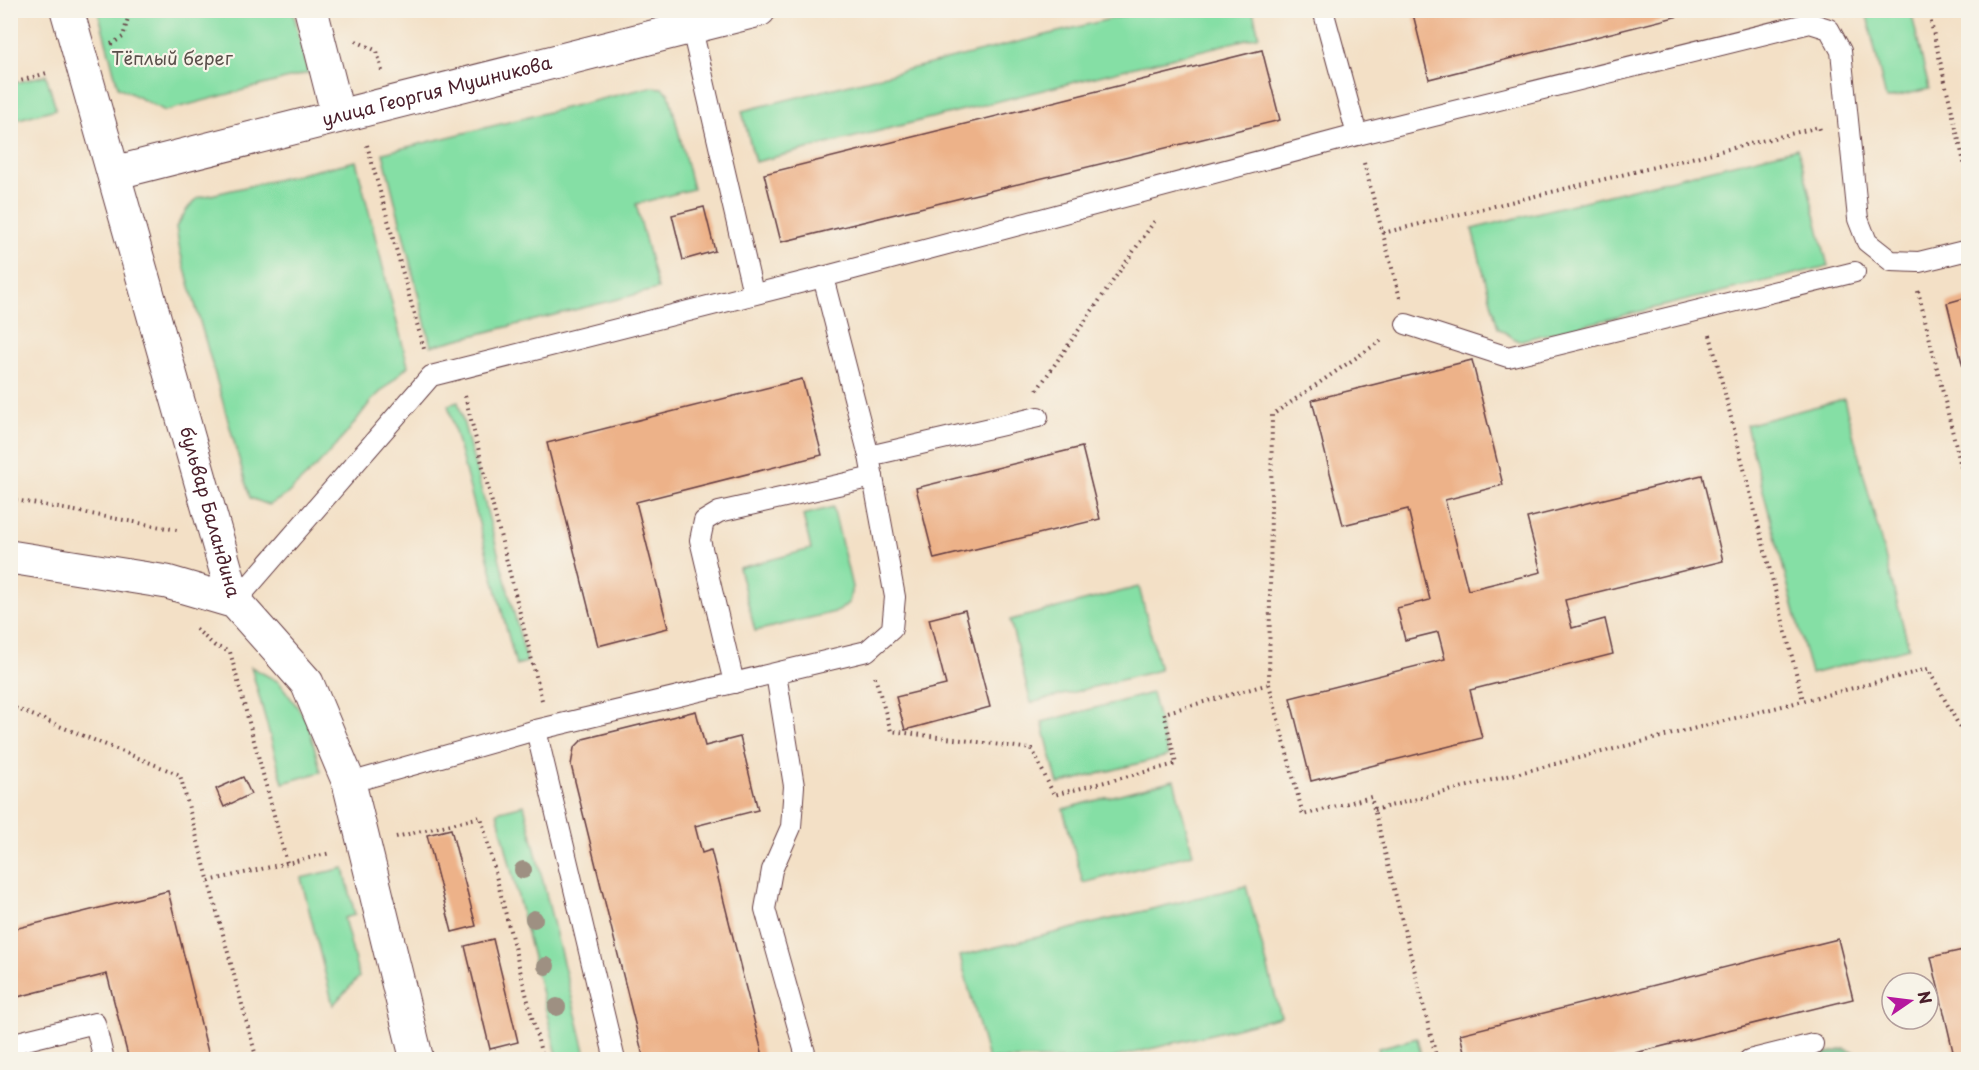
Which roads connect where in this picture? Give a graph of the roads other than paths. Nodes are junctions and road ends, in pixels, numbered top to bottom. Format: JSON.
{"nodes":[{"id":1,"x":67,"y":10,"type":"edge"},
{"id":2,"x":311,"y":10,"type":"edge"},
{"id":3,"x":759,"y":10,"type":"edge"},
{"id":4,"x":1323,"y":10,"type":"edge"},
{"id":5,"x":692,"y":29,"type":"junction"},
{"id":6,"x":338,"y":116,"type":"junction"},
{"id":7,"x":1357,"y":135,"type":"junction"},
{"id":8,"x":114,"y":173,"type":"junction"},
{"id":9,"x":1968,"y":250,"type":"edge"},
{"id":10,"x":1855,"y":272,"type":"dead end"},
{"id":11,"x":822,"y":277,"type":"junction"},
{"id":12,"x":753,"y":293,"type":"junction"},
{"id":13,"x":1406,"y":324,"type":"road end"},
{"id":14,"x":1038,"y":417,"type":"dead end"},
{"id":15,"x":869,"y":456,"type":"junction"},
{"id":16,"x":873,"y":477,"type":"junction"},
{"id":17,"x":10,"y":557,"type":"edge"},
{"id":18,"x":235,"y":602,"type":"junction"},
{"id":19,"x":776,"y":674,"type":"junction"},
{"id":20,"x":734,"y":683,"type":"junction"},
{"id":21,"x":536,"y":729,"type":"junction"},
{"id":22,"x":349,"y":783,"type":"junction"},
{"id":23,"x":10,"y":1044,"type":"edge"},
{"id":24,"x":1813,"y":1044,"type":"dead end"},
{"id":25,"x":104,"y":1059,"type":"edge"},
{"id":26,"x":416,"y":1059,"type":"edge"},
{"id":27,"x":615,"y":1059,"type":"edge"},
{"id":28,"x":807,"y":1059,"type":"edge"},
{"id":29,"x":1749,"y":1059,"type":"edge"}],
"edges":[{"from":1,"to":8,"type":"street","name":"бульвар Баландина"},
{"from":2,"to":6,"type":"street"},
{"from":3,"to":5,"type":"street","name":"улица Георгия Мушникова"},
{"from":4,"to":7,"type":"lane"},
{"from":5,"to":6,"type":"street","name":"улица Георгия Мушникова"},
{"from":5,"to":12,"type":"lane"},
{"from":6,"to":8,"type":"street","name":"улица Георгия Мушникова"},
{"from":7,"to":9,"type":"lane"},
{"from":7,"to":11,"type":"lane"},
{"from":8,"to":18,"type":"street","name":"бульвар Баландина"},
{"from":10,"to":13,"type":"lane"},
{"from":11,"to":12,"type":"lane"},
{"from":11,"to":15,"type":"lane"},
{"from":12,"to":18,"type":"lane"},
{"from":14,"to":15,"type":"lane"},
{"from":15,"to":16,"type":"lane"},
{"from":16,"to":19,"type":"lane"},
{"from":16,"to":20,"type":"lane"},
{"from":17,"to":18,"type":"street"},
{"from":18,"to":22,"type":"street","name":"бульвар Баландина"},
{"from":19,"to":20,"type":"lane"},
{"from":19,"to":28,"type":"lane"},
{"from":20,"to":21,"type":"lane"},
{"from":21,"to":22,"type":"lane"},
{"from":21,"to":27,"type":"lane"},
{"from":22,"to":26,"type":"street","name":"бульвар Баландина"},
{"from":23,"to":25,"type":"lane"},
{"from":24,"to":29,"type":"lane"}]}
